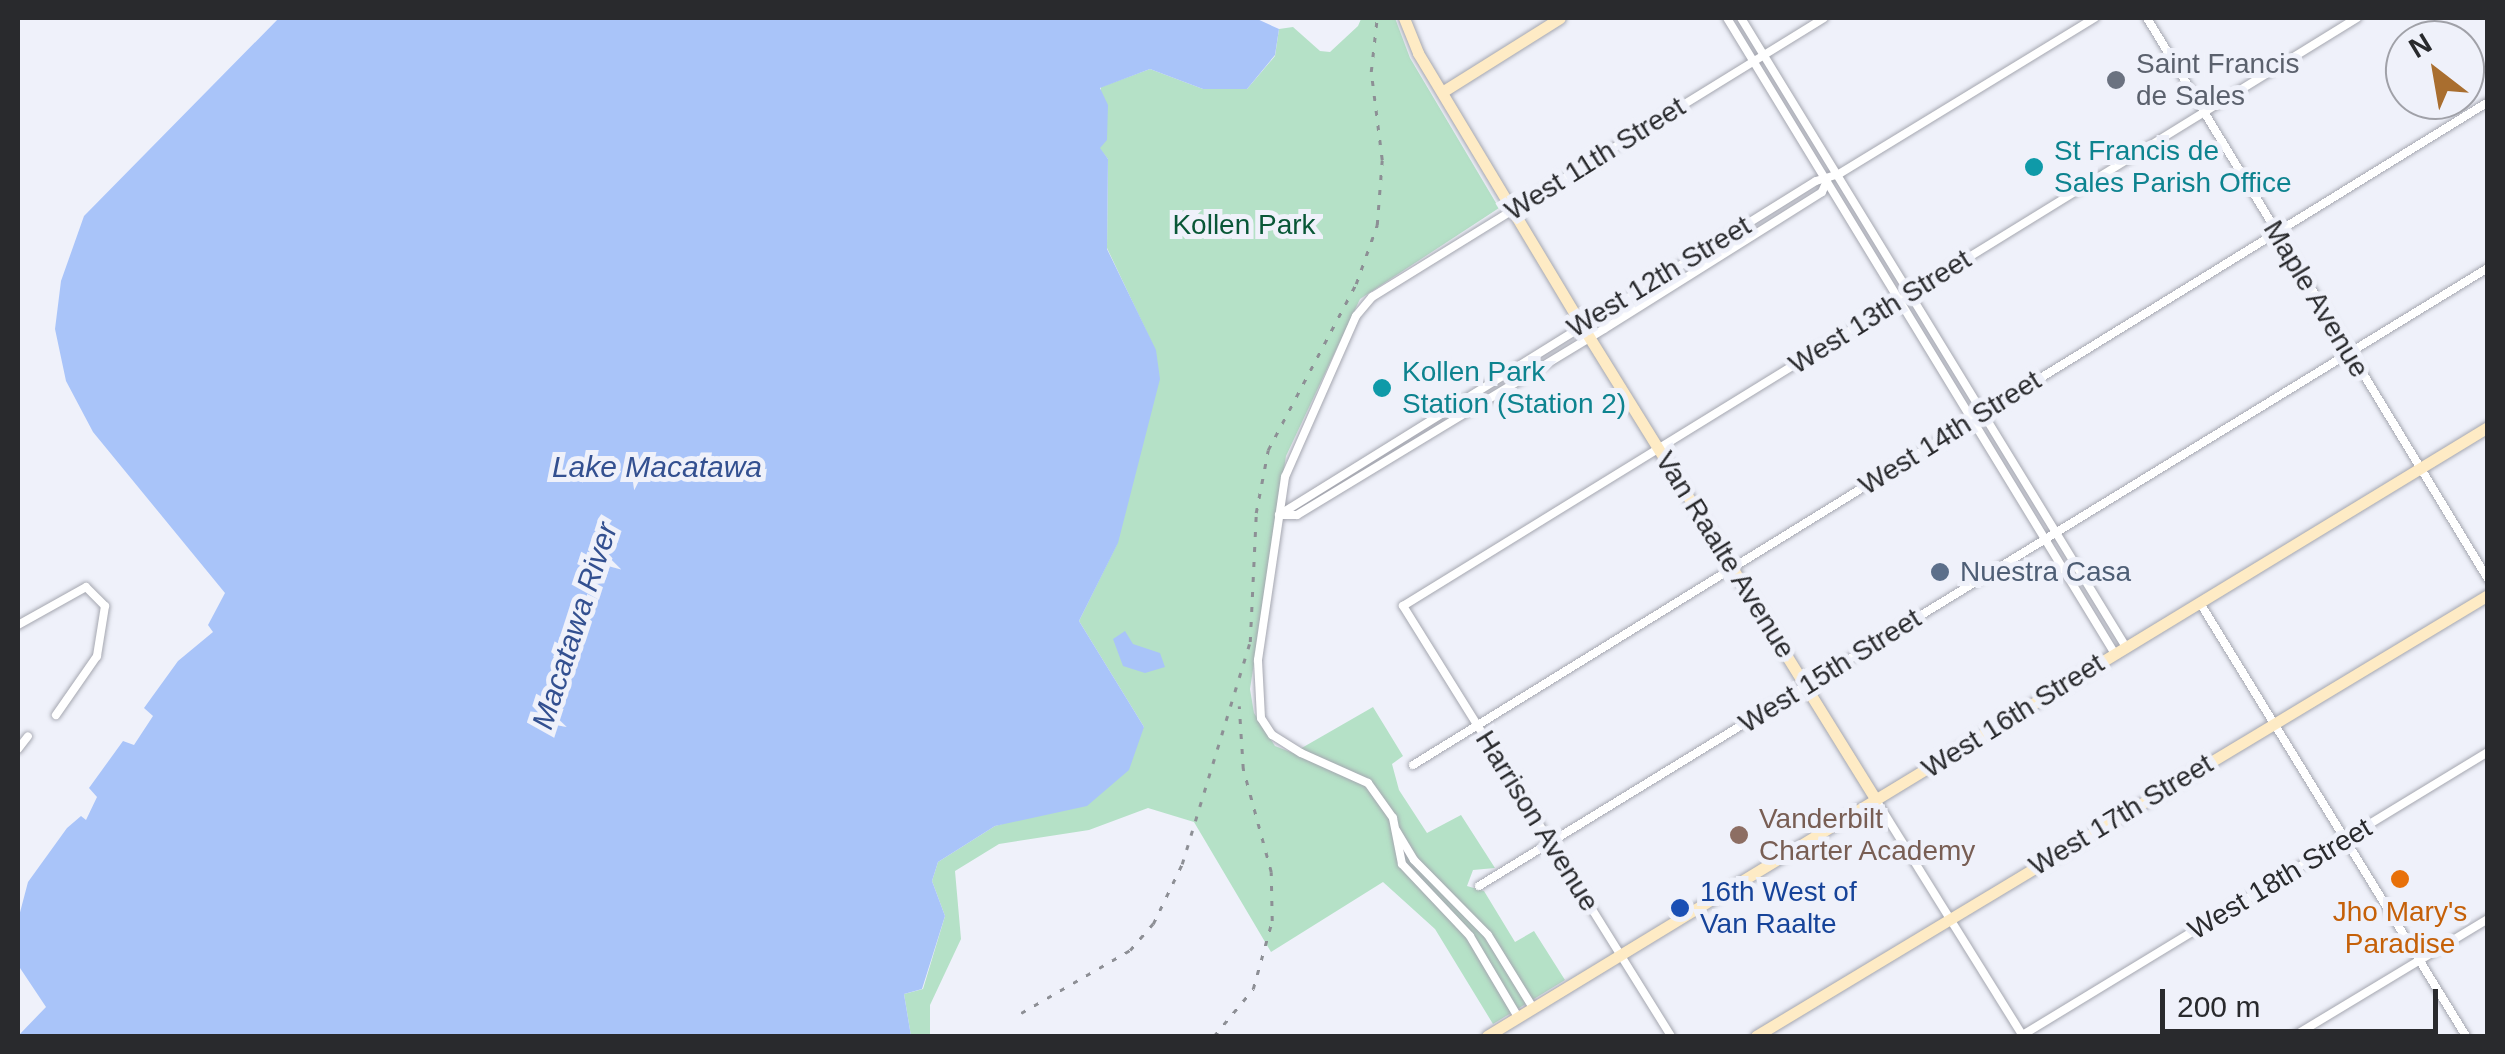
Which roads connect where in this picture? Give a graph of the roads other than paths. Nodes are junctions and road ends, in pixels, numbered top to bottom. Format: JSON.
{"nodes":[{"id":1,"x":1404,"y":18,"type":"edge"},
{"id":2,"x":1560,"y":18,"type":"edge"},
{"id":3,"x":1727,"y":18,"type":"edge"},
{"id":4,"x":1740,"y":18,"type":"edge"},
{"id":5,"x":1824,"y":18,"type":"edge"},
{"id":6,"x":2095,"y":18,"type":"edge"},
{"id":7,"x":2147,"y":18,"type":"edge"},
{"id":8,"x":2356,"y":18,"type":"edge"},
{"id":9,"x":1764,"y":55,"type":"junction"},
{"id":10,"x":1754,"y":60,"type":"junction"},
{"id":11,"x":1442,"y":92,"type":"junction"},
{"id":12,"x":2488,"y":102,"type":"edge"},
{"id":13,"x":2202,"y":112,"type":"junction"},
{"id":14,"x":1838,"y":174,"type":"junction"},
{"id":15,"x":1827,"y":180,"type":"junction"},
{"id":16,"x":1513,"y":209,"type":"junction"},
{"id":17,"x":2276,"y":232,"type":"junction"},
{"id":18,"x":2488,"y":268,"type":"edge"},
{"id":19,"x":1911,"y":292,"type":"junction"},
{"id":20,"x":1900,"y":299,"type":"junction"},
{"id":21,"x":1581,"y":324,"type":"junction"},
{"id":22,"x":1590,"y":337,"type":"junction"},
{"id":23,"x":2349,"y":353,"type":"junction"},
{"id":24,"x":1984,"y":413,"type":"junction"},
{"id":25,"x":1972,"y":420,"type":"junction"},
{"id":26,"x":2488,"y":427,"type":"edge"},
{"id":27,"x":1660,"y":449,"type":"junction"},
{"id":28,"x":2418,"y":470,"type":"junction"},
{"id":29,"x":1279,"y":515,"type":"junction"},
{"id":30,"x":2056,"y":532,"type":"junction"},
{"id":31,"x":2046,"y":539,"type":"junction"},
{"id":32,"x":1732,"y":568,"type":"junction"},
{"id":33,"x":2488,"y":578,"type":"edge"},
{"id":34,"x":2488,"y":595,"type":"edge"},
{"id":35,"x":2200,"y":602,"type":"junction"},
{"id":36,"x":1404,"y":606,"type":"joint"},
{"id":37,"x":18,"y":625,"type":"edge"},
{"id":38,"x":2120,"y":650,"type":"junction"},
{"id":39,"x":1806,"y":686,"type":"junction"},
{"id":40,"x":56,"y":715,"type":"dead end"},
{"id":41,"x":2273,"y":724,"type":"junction"},
{"id":42,"x":1478,"y":725,"type":"junction"},
{"id":43,"x":28,"y":736,"type":"dead end"},
{"id":44,"x":18,"y":748,"type":"edge"},
{"id":45,"x":2488,"y":752,"type":"edge"},
{"id":46,"x":1413,"y":765,"type":"dead end"},
{"id":47,"x":1876,"y":800,"type":"junction"},
{"id":48,"x":1396,"y":830,"type":"junction"},
{"id":49,"x":2344,"y":840,"type":"junction"},
{"id":50,"x":1552,"y":842,"type":"junction"},
{"id":51,"x":1478,"y":886,"type":"dead end"},
{"id":52,"x":1948,"y":918,"type":"junction"},
{"id":53,"x":2488,"y":919,"type":"edge"},
{"id":54,"x":1620,"y":954,"type":"junction"},
{"id":55,"x":2419,"y":961,"type":"junction"},
{"id":56,"x":1533,"y":1008,"type":"junction"},
{"id":57,"x":1518,"y":1017,"type":"junction"},
{"id":58,"x":1486,"y":1036,"type":"edge"},
{"id":59,"x":1671,"y":1036,"type":"edge"},
{"id":60,"x":1756,"y":1036,"type":"edge"},
{"id":61,"x":2022,"y":1036,"type":"edge"},
{"id":62,"x":2294,"y":1036,"type":"edge"},
{"id":63,"x":2466,"y":1036,"type":"edge"}],
"edges":[{"from":1,"to":11,"type":"street","name":"Van Raalte Avenue"},
{"from":2,"to":11,"type":"street"},
{"from":3,"to":10,"type":"street"},
{"from":4,"to":9,"type":"street"},
{"from":5,"to":9,"type":"street","name":"West 11th Street"},
{"from":6,"to":14,"type":"street","name":"West 12th Street"},
{"from":7,"to":13,"type":"street","name":"Maple Avenue"},
{"from":8,"to":13,"type":"street","name":"West 13th Street"},
{"from":9,"to":10,"type":"street","name":"West 11th Street"},
{"from":9,"to":14,"type":"street"},
{"from":10,"to":15,"type":"street"},
{"from":10,"to":16,"type":"street","name":"West 11th Street"},
{"from":11,"to":16,"type":"street","name":"Van Raalte Avenue"},
{"from":12,"to":17,"type":"street","name":"West 14th Street"},
{"from":13,"to":17,"type":"street","name":"Maple Avenue"},
{"from":13,"to":19,"type":"street","name":"West 13th Street"},
{"from":14,"to":15,"type":"street","name":"West 12th Street"},
{"from":14,"to":19,"type":"street"},
{"from":15,"to":20,"type":"street"},
{"from":15,"to":21,"type":"street","name":"West 12th Street"},
{"from":15,"to":22,"type":"street","name":"West 12th Street"},
{"from":16,"to":21,"type":"street","name":"Van Raalte Avenue"},
{"from":16,"to":29,"type":"street","name":"West 11th Street"},
{"from":17,"to":23,"type":"street","name":"Maple Avenue"},
{"from":17,"to":24,"type":"street","name":"West 14th Street"},
{"from":18,"to":23,"type":"street","name":"West 15th Street"},
{"from":19,"to":20,"type":"street","name":"West 13th Street"},
{"from":19,"to":24,"type":"street"},
{"from":20,"to":25,"type":"street"},
{"from":20,"to":27,"type":"street","name":"West 13th Street"},
{"from":21,"to":22,"type":"street","name":"Van Raalte Avenue"},
{"from":21,"to":29,"type":"street","name":"West 12th Street"},
{"from":22,"to":27,"type":"street","name":"Van Raalte Avenue"},
{"from":22,"to":29,"type":"street","name":"West 12th Street"},
{"from":23,"to":28,"type":"street","name":"Maple Avenue"},
{"from":23,"to":30,"type":"street","name":"West 15th Street"},
{"from":24,"to":25,"type":"street","name":"West 14th Street"},
{"from":24,"to":30,"type":"street"},
{"from":25,"to":31,"type":"street"},
{"from":25,"to":32,"type":"street","name":"West 14th Street"},
{"from":26,"to":28,"type":"street","name":"West 16th Street"},
{"from":27,"to":32,"type":"street","name":"Van Raalte Avenue"},
{"from":27,"to":36,"type":"street","name":"West 13th Street"},
{"from":28,"to":33,"type":"street","name":"Maple Avenue"},
{"from":28,"to":35,"type":"street","name":"West 16th Street"},
{"from":29,"to":48,"type":"street"},
{"from":30,"to":31,"type":"street","name":"West 15th Street"},
{"from":30,"to":38,"type":"street"},
{"from":31,"to":38,"type":"street"},
{"from":31,"to":39,"type":"street","name":"West 15th Street"},
{"from":32,"to":39,"type":"street","name":"Van Raalte Avenue"},
{"from":32,"to":42,"type":"street","name":"West 14th Street"},
{"from":34,"to":41,"type":"street","name":"West 17th Street"},
{"from":35,"to":38,"type":"street","name":"West 16th Street"},
{"from":35,"to":41,"type":"street"},
{"from":36,"to":42,"type":"street","name":"Harrison Avenue"},
{"from":37,"to":40,"type":"street"},
{"from":38,"to":47,"type":"street","name":"West 16th Street"},
{"from":39,"to":47,"type":"street","name":"Van Raalte Avenue"},
{"from":39,"to":50,"type":"street","name":"West 15th Street"},
{"from":41,"to":49,"type":"street"},
{"from":41,"to":52,"type":"street","name":"West 17th Street"},
{"from":42,"to":46,"type":"street","name":"West 14th Street"},
{"from":42,"to":50,"type":"street","name":"Harrison Avenue"},
{"from":43,"to":44,"type":"street"},
{"from":45,"to":49,"type":"street","name":"West 18th Street"},
{"from":47,"to":52,"type":"street","name":"Van Raalte Avenue"},
{"from":47,"to":54,"type":"street","name":"West 16th Street"},
{"from":48,"to":56,"type":"street"},
{"from":48,"to":57,"type":"street"},
{"from":49,"to":55,"type":"street"},
{"from":49,"to":61,"type":"street","name":"West 18th Street"},
{"from":50,"to":51,"type":"street","name":"West 15th Street"},
{"from":50,"to":54,"type":"street","name":"Harrison Avenue"},
{"from":52,"to":60,"type":"street","name":"West 17th Street"},
{"from":52,"to":61,"type":"street","name":"Van Raalte Avenue"},
{"from":53,"to":55,"type":"street"},
{"from":54,"to":56,"type":"street","name":"West 16th Street"},
{"from":54,"to":59,"type":"street","name":"Harrison Avenue"},
{"from":55,"to":62,"type":"street"},
{"from":55,"to":63,"type":"street"},
{"from":56,"to":57,"type":"street","name":"West 16th Street"},
{"from":57,"to":58,"type":"street","name":"West 16th Street"}]}
